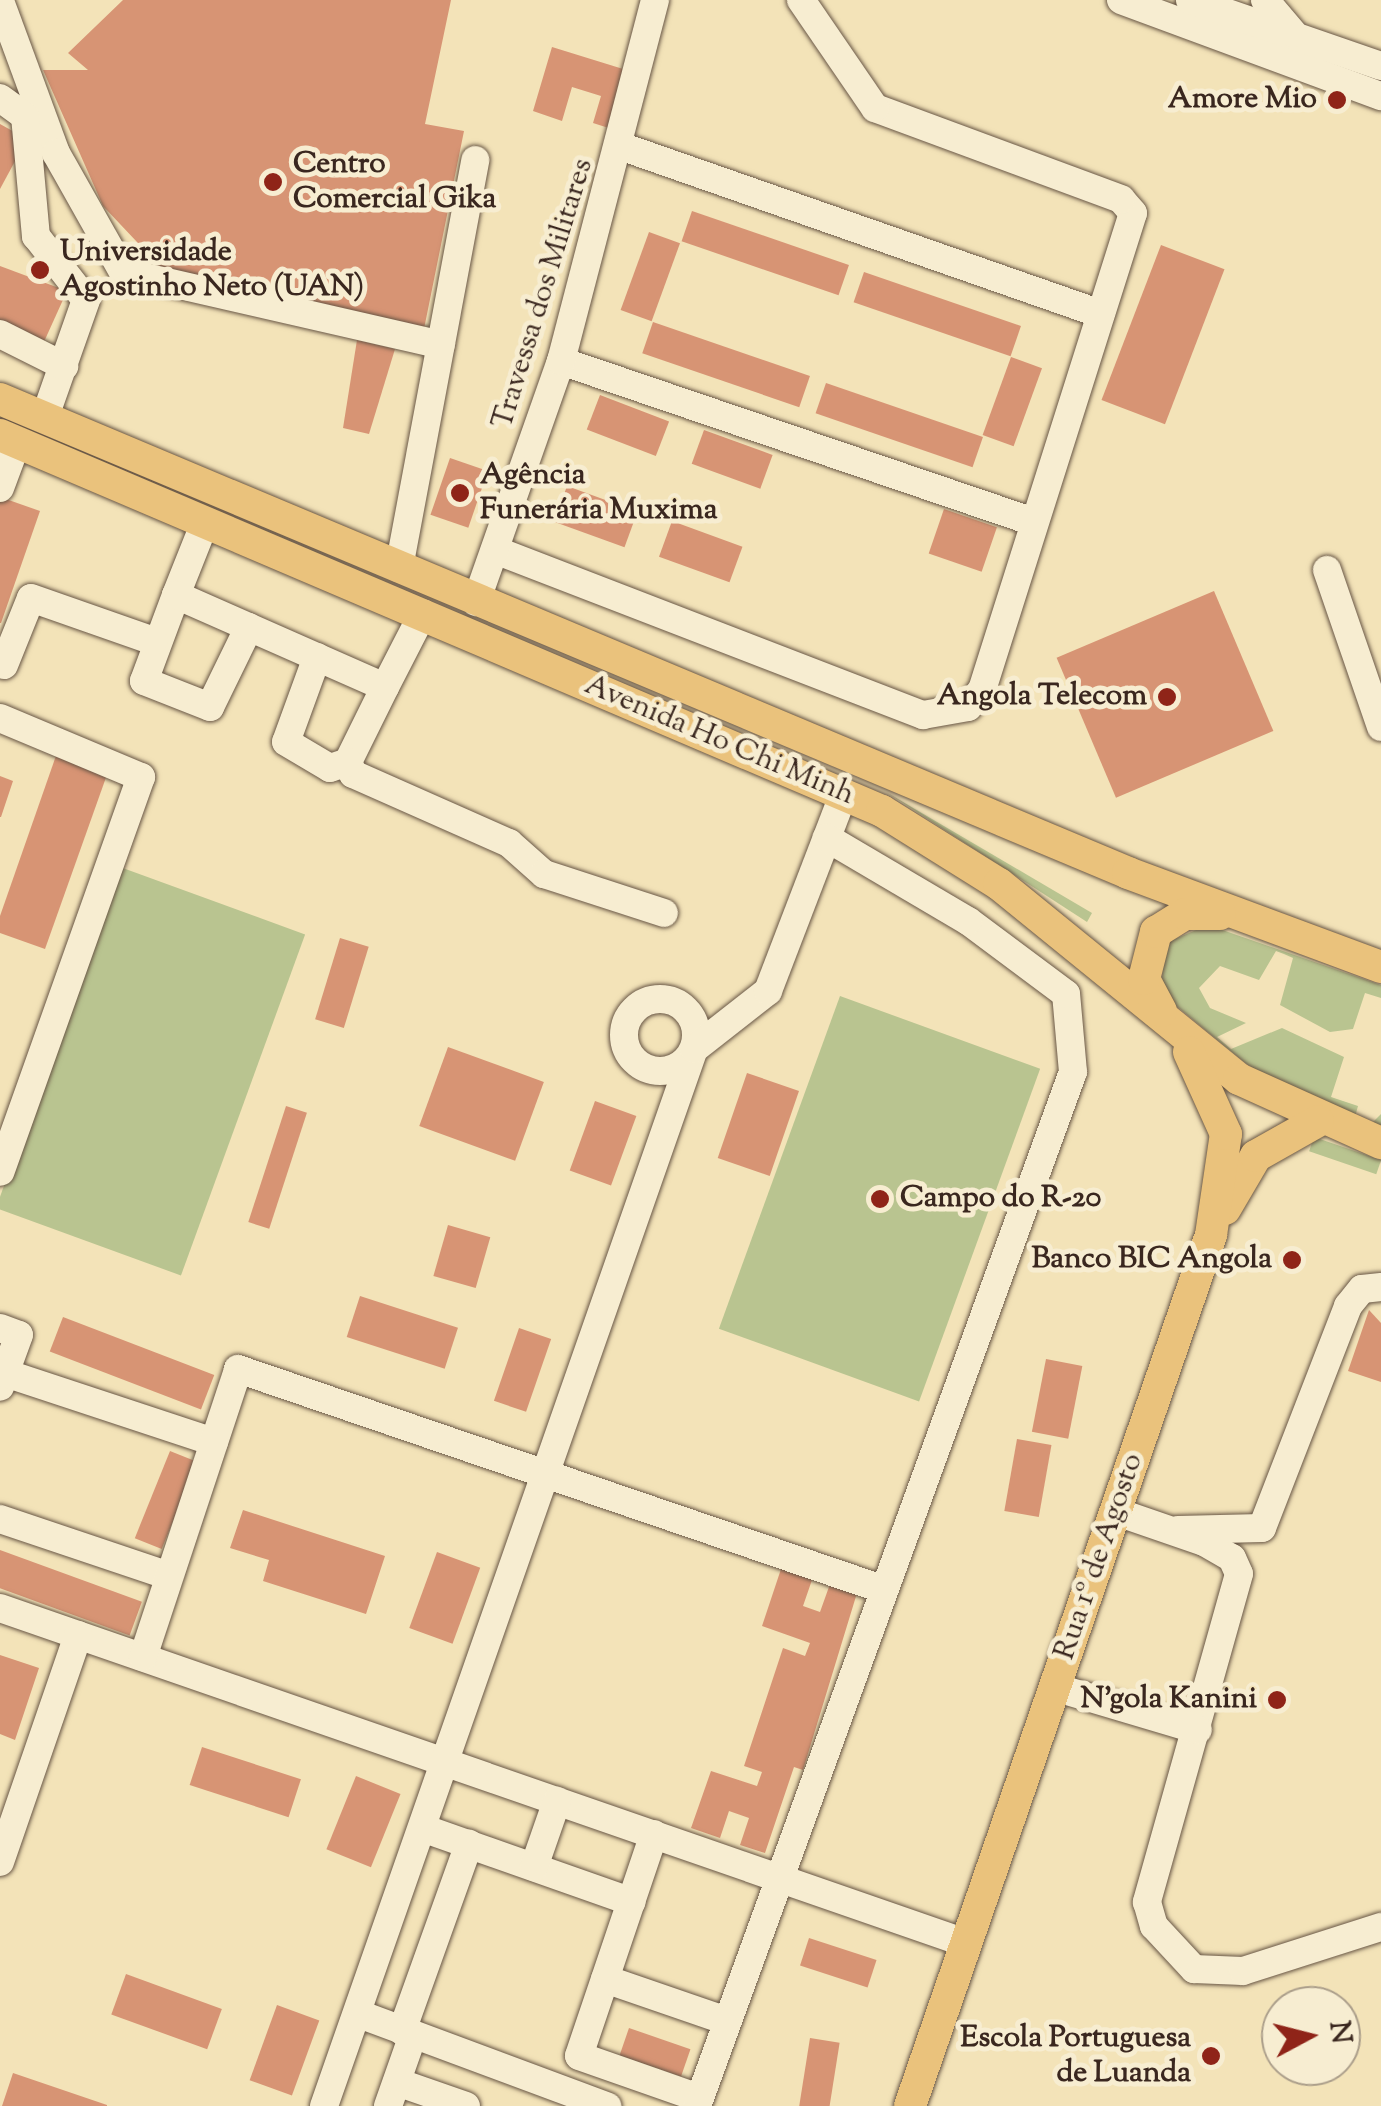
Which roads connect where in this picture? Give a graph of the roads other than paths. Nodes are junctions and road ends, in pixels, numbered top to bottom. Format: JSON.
{"nodes":[{"id":1,"x":655,"y":0,"type":"edge"},
{"id":2,"x":802,"y":0,"type":"edge"},
{"id":3,"x":1120,"y":0,"type":"edge"},
{"id":4,"x":1190,"y":0,"type":"edge"},
{"id":5,"x":1265,"y":0,"type":"edge"},
{"id":6,"x":0,"y":1,"type":"edge"},
{"id":7,"x":1308,"y":42,"type":"junction"},
{"id":8,"x":1381,"y":66,"type":"edge"},
{"id":9,"x":1381,"y":96,"type":"edge"},
{"id":10,"x":0,"y":98,"type":"edge"},
{"id":11,"x":624,"y":147,"type":"junction"},
{"id":12,"x":475,"y":160,"type":"dead end"},
{"id":13,"x":1101,"y":314,"type":"junction"},
{"id":14,"x":0,"y":334,"type":"edge"},
{"id":15,"x":440,"y":345,"type":"junction"},
{"id":16,"x":561,"y":361,"type":"junction"},
{"id":17,"x":64,"y":366,"type":"junction"},
{"id":18,"x":0,"y":399,"type":"edge"},
{"id":19,"x":44,"y":419,"type":"junction"},
{"id":20,"x":9,"y":439,"type":"edge"},
{"id":21,"x":0,"y":488,"type":"edge"},
{"id":22,"x":204,"y":522,"type":"junction"},
{"id":23,"x":1033,"y":522,"type":"junction"},
{"id":24,"x":495,"y":550,"type":"junction"},
{"id":25,"x":398,"y":568,"type":"junction"},
{"id":26,"x":1327,"y":570,"type":"dead end"},
{"id":27,"x":176,"y":595,"type":"junction"},
{"id":28,"x":476,"y":602,"type":"junction"},
{"id":29,"x":422,"y":613,"type":"junction"},
{"id":30,"x":249,"y":627,"type":"junction"},
{"id":31,"x":154,"y":641,"type":"junction"},
{"id":32,"x":318,"y":657,"type":"junction"},
{"id":33,"x":4,"y":666,"type":"dead end"},
{"id":34,"x":385,"y":687,"type":"junction"},
{"id":35,"x":0,"y":718,"type":"edge"},
{"id":36,"x":1381,"y":728,"type":"edge"},
{"id":37,"x":348,"y":762,"type":"junction"},
{"id":38,"x":842,"y":796,"type":"junction"},
{"id":39,"x":827,"y":838,"type":"junction"},
{"id":40,"x":664,"y":914,"type":"dead end"},
{"id":41,"x":1242,"y":918,"type":"junction"},
{"id":42,"x":1381,"y":968,"type":"edge"},
{"id":43,"x":1182,"y":1040,"type":"junction"},
{"id":44,"x":1318,"y":1121,"type":"junction"},
{"id":45,"x":1381,"y":1143,"type":"edge"},
{"id":46,"x":0,"y":1172,"type":"edge"},
{"id":47,"x":1211,"y":1235,"type":"junction"},
{"id":48,"x":1381,"y":1287,"type":"edge"},
{"id":49,"x":0,"y":1328,"type":"edge"},
{"id":50,"x":3,"y":1381,"type":"edge"},
{"id":51,"x":214,"y":1442,"type":"junction"},
{"id":52,"x":547,"y":1473,"type":"junction"},
{"id":53,"x":1117,"y":1512,"type":"junction"},
{"id":54,"x":0,"y":1519,"type":"edge"},
{"id":55,"x":1172,"y":1531,"type":"junction"},
{"id":56,"x":169,"y":1576,"type":"junction"},
{"id":57,"x":882,"y":1589,"type":"junction"},
{"id":58,"x":0,"y":1608,"type":"edge"},
{"id":59,"x":78,"y":1634,"type":"junction"},
{"id":60,"x":142,"y":1657,"type":"junction"},
{"id":61,"x":1054,"y":1686,"type":"junction"},
{"id":62,"x":1198,"y":1730,"type":"junction"},
{"id":63,"x":446,"y":1764,"type":"junction"},
{"id":64,"x":557,"y":1802,"type":"junction"},
{"id":65,"x":425,"y":1828,"type":"junction"},
{"id":66,"x":654,"y":1834,"type":"junction"},
{"id":67,"x":469,"y":1844,"type":"junction"},
{"id":68,"x":0,"y":1862,"type":"edge"},
{"id":69,"x":534,"y":1867,"type":"junction"},
{"id":70,"x":774,"y":1876,"type":"junction"},
{"id":71,"x":632,"y":1902,"type":"junction"},
{"id":72,"x":1381,"y":1927,"type":"edge"},
{"id":73,"x":963,"y":1942,"type":"junction"},
{"id":74,"x":604,"y":1979,"type":"junction"},
{"id":75,"x":358,"y":2014,"type":"junction"},
{"id":76,"x":727,"y":2021,"type":"junction"},
{"id":77,"x":408,"y":2033,"type":"junction"},
{"id":78,"x":392,"y":2094,"type":"edge"},
{"id":79,"x":698,"y":2102,"type":"edge"},
{"id":80,"x":324,"y":2106,"type":"edge"},
{"id":81,"x":466,"y":2106,"type":"edge"},
{"id":82,"x":608,"y":2106,"type":"edge"},
{"id":83,"x":910,"y":2106,"type":"edge"}],
"edges":[{"from":1,"to":11,"type":"street","name":"Travessa dos Militares"},
{"from":2,"to":13,"type":"street"},
{"from":3,"to":9,"type":"street"},
{"from":4,"to":7,"type":"street"},
{"from":5,"to":7,"type":"street"},
{"from":6,"to":15,"type":"street"},
{"from":7,"to":8,"type":"street"},
{"from":10,"to":17,"type":"street"},
{"from":11,"to":13,"type":"street"},
{"from":11,"to":16,"type":"street","name":"Travessa dos Militares"},
{"from":12,"to":15,"type":"street"},
{"from":13,"to":23,"type":"street"},
{"from":14,"to":17,"type":"street"},
{"from":15,"to":25,"type":"street"},
{"from":16,"to":23,"type":"street"},
{"from":16,"to":24,"type":"street","name":"Travessa dos Militares"},
{"from":17,"to":19,"type":"street"},
{"from":18,"to":19,"type":"main road","name":"Avenida Ho Chi Minh"},
{"from":19,"to":25,"type":"main road","name":"Avenida Ho Chi Minh"},
{"from":20,"to":21,"type":"street"},
{"from":20,"to":22,"type":"main road","name":"Avenida Ho Chi Minh"},
{"from":22,"to":27,"type":"street"},
{"from":22,"to":29,"type":"main road","name":"Avenida Ho Chi Minh"},
{"from":23,"to":24,"type":"street"},
{"from":24,"to":28,"type":"street","name":"Travessa dos Militares"},
{"from":25,"to":28,"type":"main road","name":"Avenida Ho Chi Minh"},
{"from":26,"to":36,"type":"street"},
{"from":27,"to":30,"type":"street"},
{"from":27,"to":31,"type":"street"},
{"from":28,"to":41,"type":"main road","name":"Avenida Ho Chi Minh"},
{"from":29,"to":34,"type":"street"},
{"from":29,"to":38,"type":"main road","name":"Avenida Ho Chi Minh"},
{"from":30,"to":31,"type":"street"},
{"from":30,"to":32,"type":"street"},
{"from":31,"to":33,"type":"street"},
{"from":32,"to":34,"type":"street"},
{"from":32,"to":37,"type":"street"},
{"from":34,"to":37,"type":"street"},
{"from":35,"to":46,"type":"street"},
{"from":37,"to":40,"type":"street"},
{"from":38,"to":39,"type":"street"},
{"from":38,"to":43,"type":"main road","name":"Avenida Ho Chi Minh"},
{"from":39,"to":52,"type":"street"},
{"from":39,"to":57,"type":"street"},
{"from":41,"to":42,"type":"main road","name":"Avenida Ho Chi Minh"},
{"from":41,"to":43,"type":"main road"},
{"from":43,"to":44,"type":"main road","name":"Avenida Ho Chi Minh"},
{"from":43,"to":47,"type":"main road"},
{"from":44,"to":45,"type":"main road","name":"Avenida Ho Chi Minh"},
{"from":44,"to":47,"type":"main road"},
{"from":47,"to":53,"type":"main road","name":"Rua 1º de Agosto"},
{"from":48,"to":55,"type":"street"},
{"from":49,"to":50,"type":"street"},
{"from":50,"to":51,"type":"street"},
{"from":51,"to":52,"type":"street"},
{"from":51,"to":56,"type":"street"},
{"from":52,"to":57,"type":"street"},
{"from":52,"to":63,"type":"street"},
{"from":53,"to":55,"type":"street"},
{"from":53,"to":61,"type":"main road","name":"Rua 1º de Agosto"},
{"from":54,"to":56,"type":"street"},
{"from":55,"to":62,"type":"street"},
{"from":56,"to":60,"type":"street"},
{"from":57,"to":70,"type":"street"},
{"from":58,"to":59,"type":"street"},
{"from":59,"to":60,"type":"street"},
{"from":59,"to":68,"type":"street"},
{"from":60,"to":63,"type":"street"},
{"from":61,"to":62,"type":"street"},
{"from":61,"to":73,"type":"main road","name":"Rua 1º de Agosto"},
{"from":62,"to":72,"type":"street"},
{"from":63,"to":64,"type":"street"},
{"from":63,"to":65,"type":"street"},
{"from":64,"to":66,"type":"street"},
{"from":64,"to":69,"type":"street"},
{"from":65,"to":67,"type":"street"},
{"from":65,"to":75,"type":"street"},
{"from":66,"to":70,"type":"street"},
{"from":66,"to":71,"type":"street"},
{"from":67,"to":69,"type":"street"},
{"from":67,"to":77,"type":"street"},
{"from":69,"to":71,"type":"street"},
{"from":70,"to":73,"type":"street"},
{"from":70,"to":76,"type":"street"},
{"from":71,"to":74,"type":"street"},
{"from":73,"to":83,"type":"main road","name":"Rua 1º de Agosto"},
{"from":74,"to":76,"type":"street"},
{"from":74,"to":79,"type":"street"},
{"from":75,"to":77,"type":"street"},
{"from":75,"to":80,"type":"street"},
{"from":76,"to":79,"type":"street"},
{"from":77,"to":78,"type":"street"},
{"from":77,"to":82,"type":"street"},
{"from":78,"to":81,"type":"street"}]}
